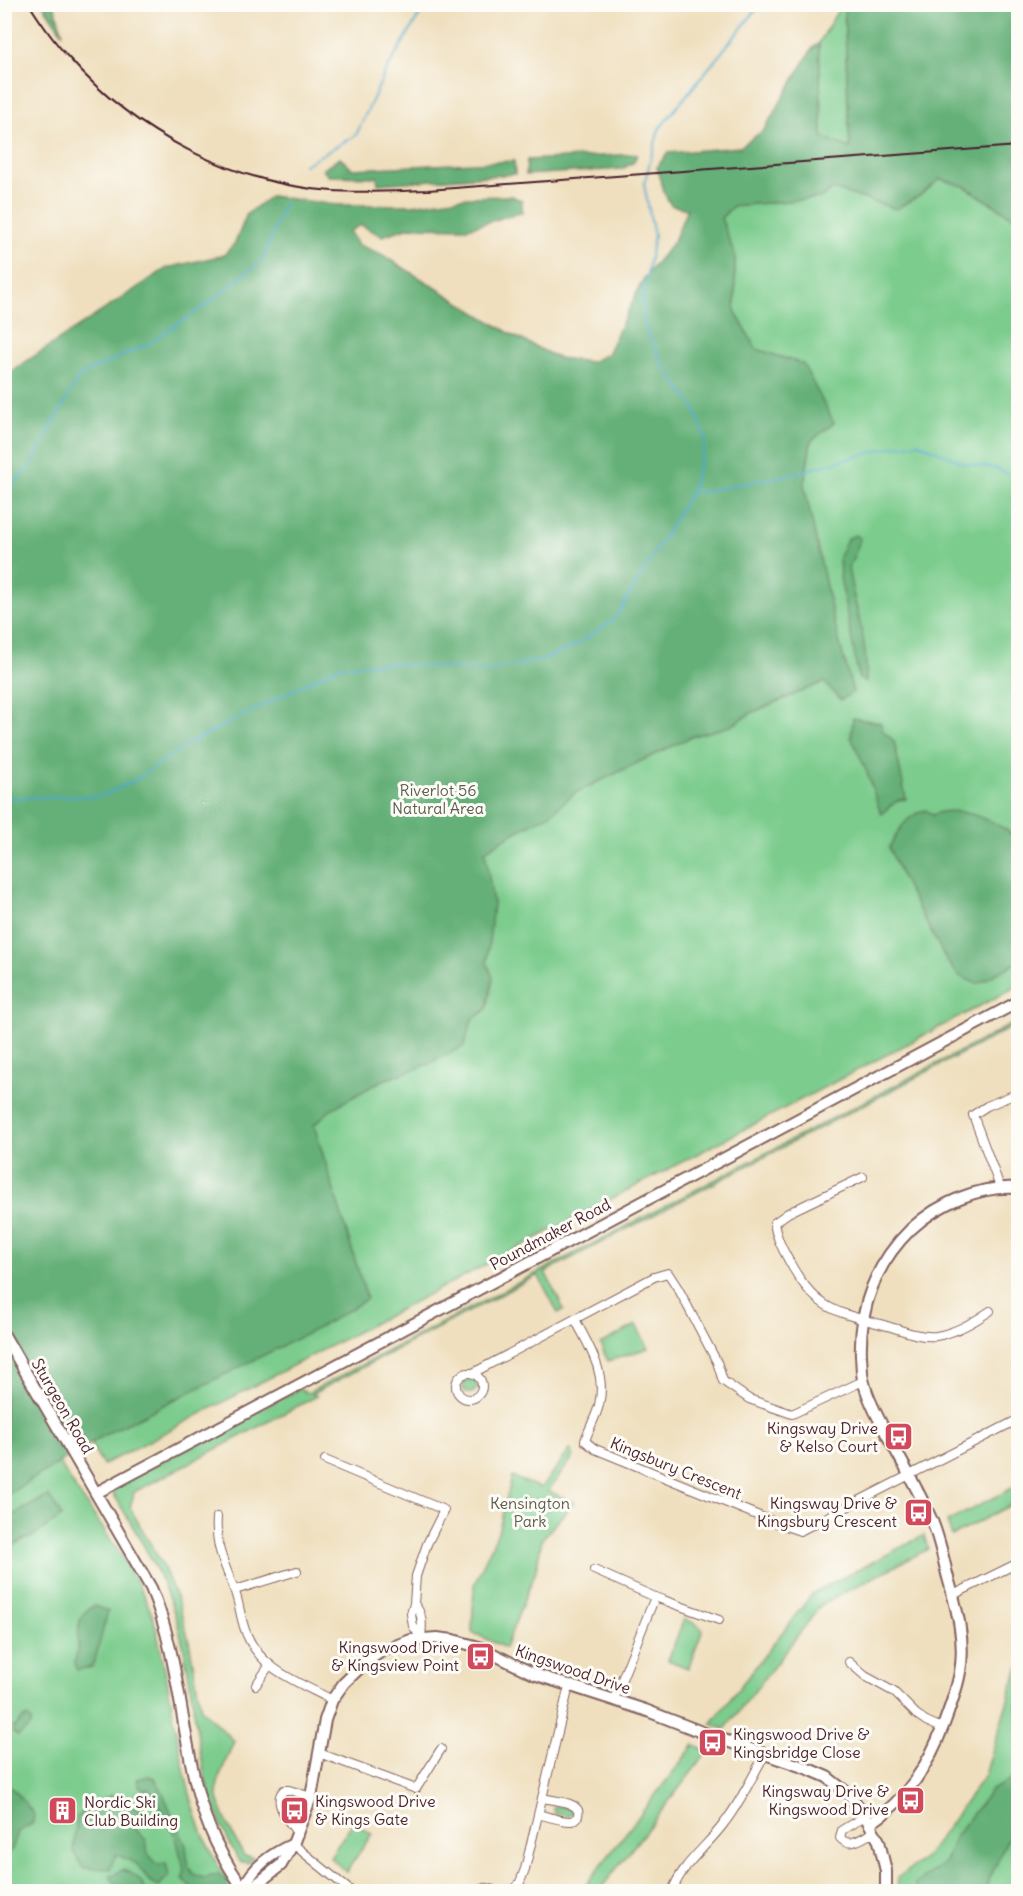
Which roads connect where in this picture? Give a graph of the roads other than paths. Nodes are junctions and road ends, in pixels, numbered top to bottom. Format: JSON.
{"nodes":[{"id":1,"x":1018,"y":1002,"type":"edge"},
{"id":2,"x":1018,"y":1094,"type":"edge"},
{"id":3,"x":863,"y":1177,"type":"dead end"},
{"id":4,"x":1000,"y":1187,"type":"junction"},
{"id":5,"x":1018,"y":1188,"type":"edge"},
{"id":6,"x":990,"y":1311,"type":"dead end"},
{"id":7,"x":575,"y":1319,"type":"junction"},
{"id":8,"x":862,"y":1319,"type":"junction"},
{"id":9,"x":4,"y":1335,"type":"edge"},
{"id":10,"x":473,"y":1373,"type":"dead end"},
{"id":11,"x":863,"y":1381,"type":"junction"},
{"id":12,"x":1013,"y":1422,"type":"dead end"},
{"id":13,"x":326,"y":1460,"type":"dead end"},
{"id":14,"x":908,"y":1475,"type":"junction"},
{"id":15,"x":96,"y":1492,"type":"junction"},
{"id":16,"x":217,"y":1516,"type":"dead end"},
{"id":17,"x":1018,"y":1563,"type":"edge"},
{"id":18,"x":594,"y":1570,"type":"dead end"},
{"id":19,"x":297,"y":1571,"type":"dead end"},
{"id":20,"x":235,"y":1590,"type":"junction"},
{"id":21,"x":953,"y":1595,"type":"junction"},
{"id":22,"x":655,"y":1597,"type":"junction"},
{"id":23,"x":718,"y":1620,"type":"dead end"},
{"id":24,"x":421,"y":1638,"type":"junction"},
{"id":25,"x":849,"y":1662,"type":"dead end"},
{"id":26,"x":269,"y":1666,"type":"junction"},
{"id":27,"x":256,"y":1685,"type":"dead end"},
{"id":28,"x":569,"y":1686,"type":"junction"},
{"id":29,"x":614,"y":1699,"type":"junction"},
{"id":30,"x":332,"y":1700,"type":"junction"},
{"id":31,"x":942,"y":1728,"type":"junction"},
{"id":32,"x":441,"y":1749,"type":"dead end"},
{"id":33,"x":319,"y":1753,"type":"junction"},
{"id":34,"x":765,"y":1754,"type":"junction"},
{"id":35,"x":311,"y":1797,"type":"junction"},
{"id":36,"x":542,"y":1798,"type":"junction"},
{"id":37,"x":538,"y":1814,"type":"junction"},
{"id":38,"x":870,"y":1824,"type":"junction"},
{"id":39,"x":296,"y":1839,"type":"junction"},
{"id":40,"x":244,"y":1890,"type":"edge"},
{"id":41,"x":351,"y":1892,"type":"edge"},
{"id":42,"x":479,"y":1892,"type":"edge"},
{"id":43,"x":498,"y":1892,"type":"edge"},
{"id":44,"x":513,"y":1892,"type":"edge"},
{"id":45,"x":672,"y":1892,"type":"edge"},
{"id":46,"x":886,"y":1892,"type":"edge"}],
"edges":[{"from":1,"to":15,"type":"street","name":"Poundmaker Road"},
{"from":2,"to":4,"type":"street"},
{"from":3,"to":8,"type":"street"},
{"from":4,"to":5,"type":"street"},
{"from":4,"to":8,"type":"street"},
{"from":6,"to":8,"type":"street"},
{"from":7,"to":10,"type":"street"},
{"from":7,"to":11,"type":"street"},
{"from":7,"to":14,"type":"street","name":"Kingsbury Crescent"},
{"from":8,"to":11,"type":"street"},
{"from":9,"to":15,"type":"street","name":"Sturgeon Road"},
{"from":11,"to":14,"type":"street"},
{"from":12,"to":14,"type":"street"},
{"from":13,"to":24,"type":"street"},
{"from":14,"to":21,"type":"street"},
{"from":15,"to":40,"type":"street","name":"Sturgeon Road"},
{"from":16,"to":20,"type":"street"},
{"from":17,"to":21,"type":"street"},
{"from":18,"to":22,"type":"street"},
{"from":19,"to":20,"type":"street"},
{"from":20,"to":26,"type":"street"},
{"from":21,"to":31,"type":"street"},
{"from":22,"to":23,"type":"street"},
{"from":22,"to":29,"type":"street"},
{"from":24,"to":28,"type":"street","name":"Kingswood Drive"},
{"from":24,"to":30,"type":"street","name":"Kingswood Drive"},
{"from":25,"to":31,"type":"street"},
{"from":26,"to":27,"type":"street"},
{"from":26,"to":30,"type":"street"},
{"from":28,"to":29,"type":"street","name":"Kingswood Drive"},
{"from":28,"to":36,"type":"street"},
{"from":29,"to":34,"type":"street","name":"Kingswood Drive"},
{"from":30,"to":33,"type":"street","name":"Kingswood Drive"},
{"from":31,"to":38,"type":"street"},
{"from":32,"to":33,"type":"street"},
{"from":33,"to":35,"type":"street","name":"Kingswood Drive"},
{"from":34,"to":38,"type":"street","name":"Kingswood Drive"},
{"from":34,"to":45,"type":"street"},
{"from":35,"to":39,"type":"street","name":"Kingswood Drive"},
{"from":35,"to":39,"type":"street"},
{"from":36,"to":37,"type":"street"},
{"from":36,"to":37,"type":"street"},
{"from":37,"to":44,"type":"street"},
{"from":38,"to":46,"type":"street","name":"Kingswood Drive"},
{"from":39,"to":40,"type":"street"},
{"from":39,"to":41,"type":"street"},
{"from":42,"to":43,"type":"street"}]}
